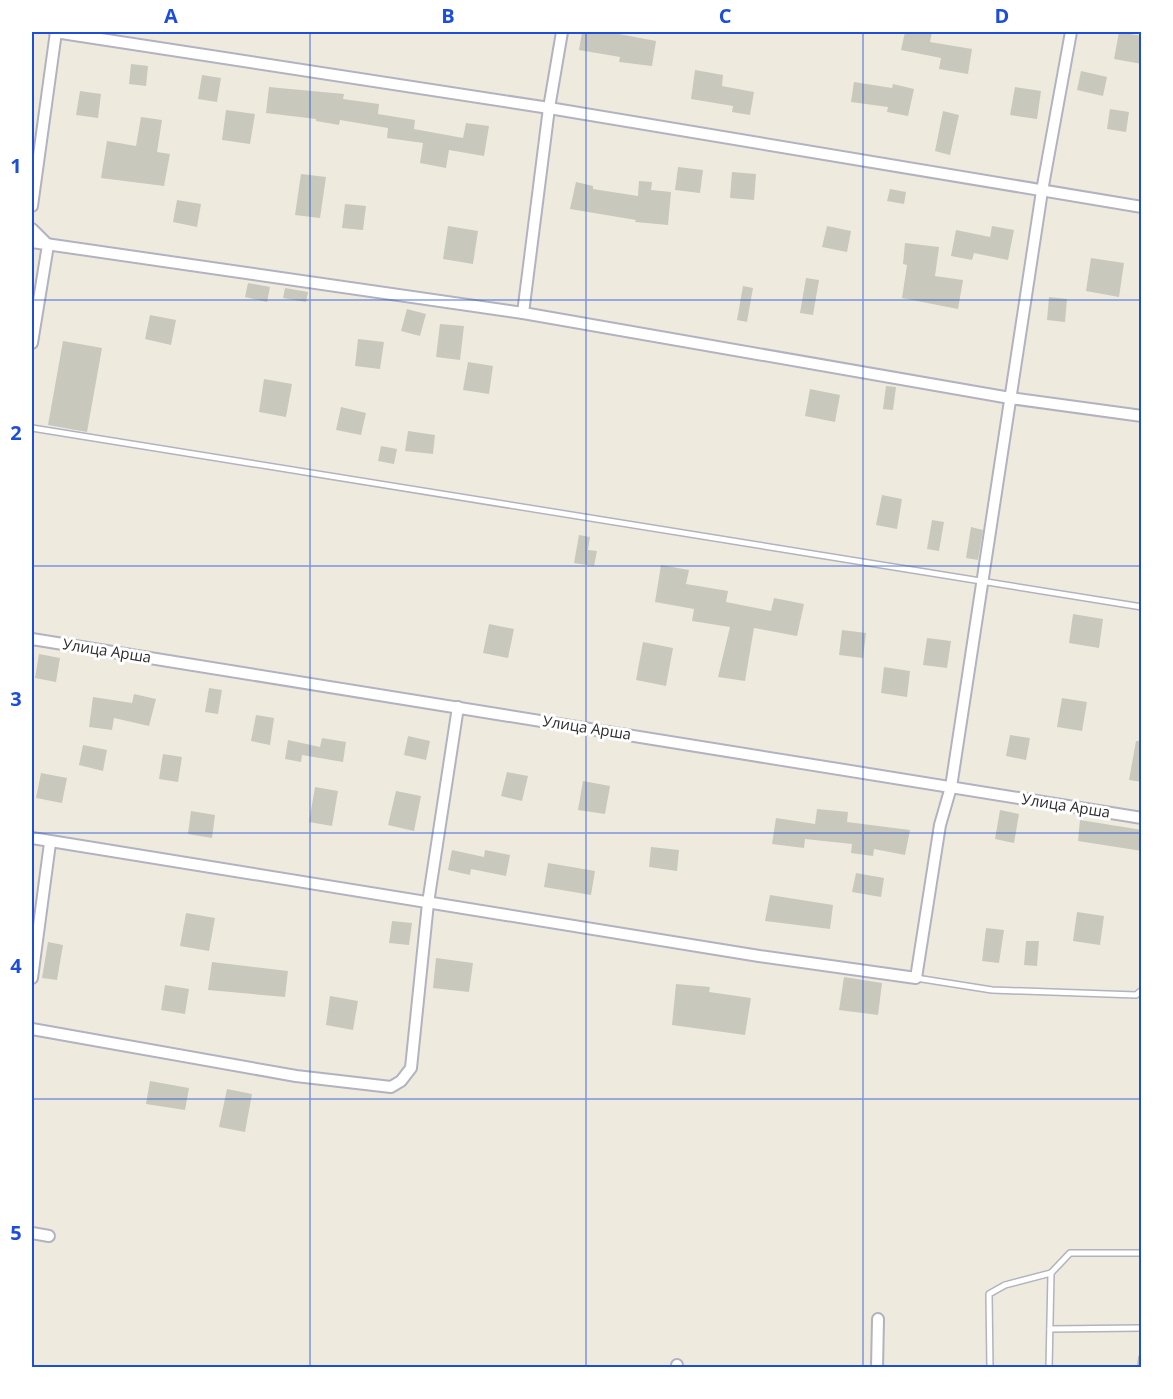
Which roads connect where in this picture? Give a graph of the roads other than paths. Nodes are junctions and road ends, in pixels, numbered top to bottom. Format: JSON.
{"nodes":[{"id":1,"x":56,"y":32,"type":"edge"},
{"id":2,"x":562,"y":32,"type":"edge"},
{"id":3,"x":1071,"y":32,"type":"edge"},
{"id":4,"x":549,"y":108,"type":"junction"},
{"id":5,"x":1042,"y":191,"type":"junction"},
{"id":6,"x":32,"y":206,"type":"edge"},
{"id":7,"x":1142,"y":207,"type":"edge"},
{"id":8,"x":32,"y":229,"type":"edge"},
{"id":9,"x":32,"y":242,"type":"edge"},
{"id":10,"x":48,"y":245,"type":"junction"},
{"id":11,"x":523,"y":313,"type":"junction"},
{"id":12,"x":32,"y":343,"type":"edge"},
{"id":13,"x":1010,"y":398,"type":"junction"},
{"id":14,"x":1142,"y":416,"type":"edge"},
{"id":15,"x":32,"y":428,"type":"edge"},
{"id":16,"x":983,"y":582,"type":"junction"},
{"id":17,"x":1142,"y":607,"type":"edge"},
{"id":18,"x":32,"y":639,"type":"edge"},
{"id":19,"x":458,"y":707,"type":"junction"},
{"id":20,"x":951,"y":787,"type":"junction"},
{"id":21,"x":1142,"y":818,"type":"edge"},
{"id":22,"x":32,"y":838,"type":"edge"},
{"id":23,"x":50,"y":843,"type":"junction"},
{"id":24,"x":428,"y":903,"type":"junction"},
{"id":25,"x":32,"y":978,"type":"edge"},
{"id":26,"x":916,"y":978,"type":"junction"},
{"id":27,"x":1142,"y":990,"type":"edge"},
{"id":28,"x":32,"y":1029,"type":"edge"},
{"id":29,"x":32,"y":1233,"type":"edge"},
{"id":30,"x":49,"y":1236,"type":"dead end"},
{"id":31,"x":1142,"y":1253,"type":"edge"},
{"id":32,"x":1051,"y":1273,"type":"junction"},
{"id":33,"x":878,"y":1318,"type":"dead end"},
{"id":34,"x":1142,"y":1328,"type":"edge"},
{"id":35,"x":1050,"y":1329,"type":"junction"},
{"id":36,"x":1142,"y":1358,"type":"edge"},
{"id":37,"x":877,"y":1368,"type":"edge"},
{"id":38,"x":990,"y":1368,"type":"edge"},
{"id":39,"x":1049,"y":1368,"type":"edge"},
{"id":40,"x":1141,"y":1368,"type":"edge"}],
"edges":[{"from":1,"to":4,"type":"street"},
{"from":1,"to":6,"type":"street"},
{"from":2,"to":4,"type":"street"},
{"from":3,"to":5,"type":"street"},
{"from":4,"to":5,"type":"street"},
{"from":4,"to":11,"type":"street"},
{"from":5,"to":7,"type":"street"},
{"from":5,"to":13,"type":"street"},
{"from":8,"to":10,"type":"street"},
{"from":9,"to":10,"type":"street"},
{"from":10,"to":11,"type":"street"},
{"from":10,"to":12,"type":"street"},
{"from":11,"to":13,"type":"street"},
{"from":13,"to":14,"type":"street"},
{"from":13,"to":16,"type":"street"},
{"from":15,"to":16,"type":"lane"},
{"from":16,"to":17,"type":"lane"},
{"from":16,"to":20,"type":"street"},
{"from":18,"to":19,"type":"street","name":"Улица Арша"},
{"from":19,"to":20,"type":"street","name":"Улица Арша"},
{"from":19,"to":24,"type":"street"},
{"from":20,"to":21,"type":"street","name":"Улица Арша"},
{"from":20,"to":26,"type":"street"},
{"from":22,"to":23,"type":"street"},
{"from":23,"to":24,"type":"street"},
{"from":23,"to":25,"type":"street"},
{"from":24,"to":26,"type":"street"},
{"from":24,"to":28,"type":"street"},
{"from":26,"to":27,"type":"lane"},
{"from":29,"to":30,"type":"street"},
{"from":31,"to":32,"type":"lane"},
{"from":32,"to":35,"type":"lane"},
{"from":32,"to":38,"type":"lane"},
{"from":33,"to":37,"type":"street"},
{"from":34,"to":35,"type":"lane"},
{"from":35,"to":39,"type":"lane"},
{"from":36,"to":40,"type":"lane"}]}
